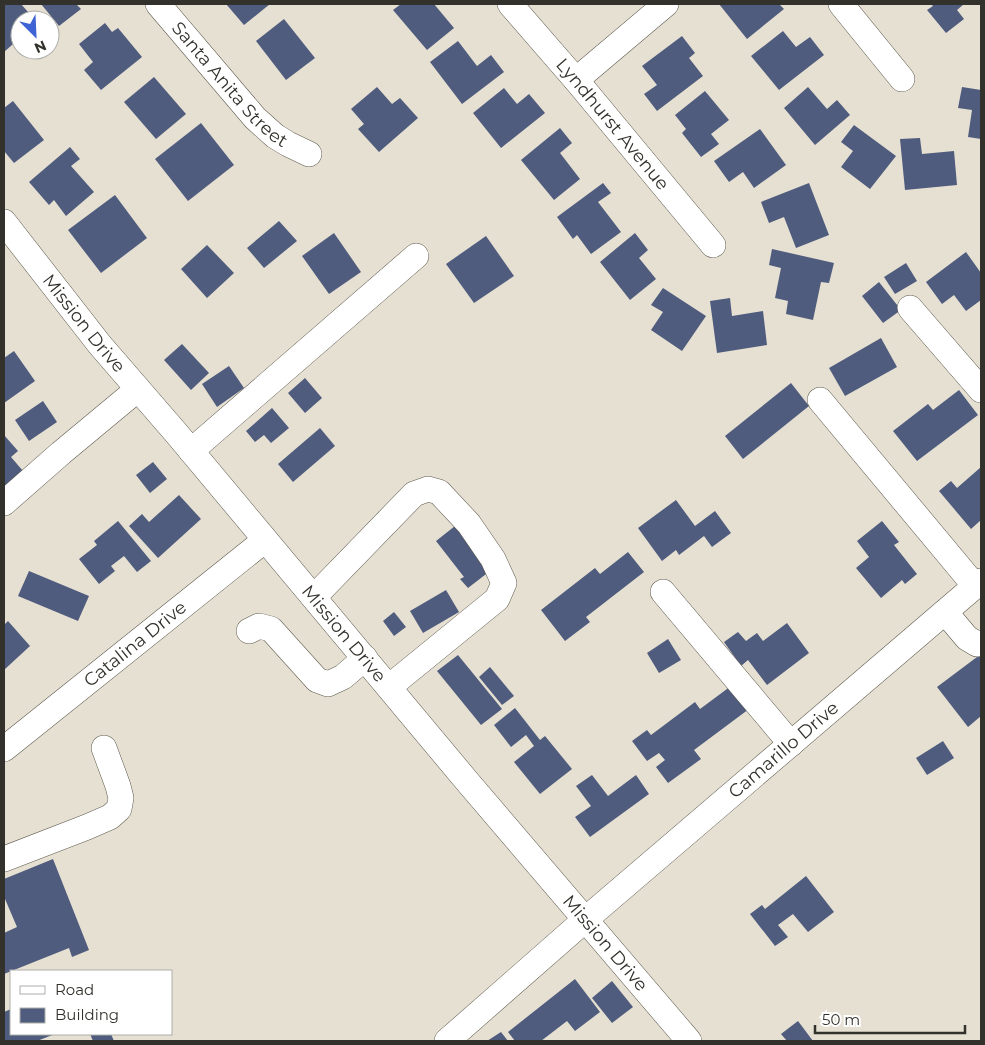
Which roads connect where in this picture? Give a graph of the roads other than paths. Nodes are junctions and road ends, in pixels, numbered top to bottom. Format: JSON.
{"nodes":[{"id":1,"x":158,"y":4,"type":"edge"},
{"id":2,"x":510,"y":4,"type":"edge"},
{"id":3,"x":666,"y":4,"type":"edge"},
{"id":4,"x":841,"y":4,"type":"edge"},
{"id":5,"x":902,"y":79,"type":"dead end"},
{"id":6,"x":576,"y":80,"type":"junction"},
{"id":7,"x":309,"y":154,"type":"dead end"},
{"id":8,"x":8,"y":235,"type":"edge"},
{"id":9,"x":713,"y":245,"type":"dead end"},
{"id":10,"x":416,"y":256,"type":"dead end"},
{"id":11,"x":910,"y":308,"type":"dead end"},
{"id":12,"x":138,"y":390,"type":"junction"},
{"id":13,"x":981,"y":390,"type":"edge"},
{"id":14,"x":820,"y":400,"type":"dead end"},
{"id":15,"x":191,"y":451,"type":"junction"},
{"id":16,"x":4,"y":503,"type":"edge"},
{"id":17,"x":265,"y":540,"type":"junction"},
{"id":18,"x":977,"y":591,"type":"edge"},
{"id":19,"x":663,"y":592,"type":"dead end"},
{"id":20,"x":314,"y":597,"type":"junction"},
{"id":21,"x":945,"y":612,"type":"junction"},
{"id":22,"x":249,"y":631,"type":"dead end"},
{"id":23,"x":981,"y":643,"type":"edge"},
{"id":24,"x":365,"y":658,"type":"junction"},
{"id":25,"x":389,"y":687,"type":"junction"},
{"id":26,"x":791,"y":744,"type":"junction"},
{"id":27,"x":104,"y":748,"type":"dead end"},
{"id":28,"x":4,"y":750,"type":"edge"},
{"id":29,"x":4,"y":860,"type":"edge"},
{"id":30,"x":586,"y":919,"type":"junction"},
{"id":31,"x":447,"y":1041,"type":"edge"},
{"id":32,"x":689,"y":1041,"type":"edge"}],
"edges":[{"from":1,"to":7,"type":"street","name":"Santa Anita Street"},
{"from":2,"to":6,"type":"street","name":"Lyndhurst Avenue"},
{"from":3,"to":6,"type":"street"},
{"from":4,"to":5,"type":"street"},
{"from":6,"to":9,"type":"street","name":"Lyndhurst Avenue"},
{"from":8,"to":12,"type":"street","name":"Mission Drive"},
{"from":10,"to":15,"type":"street"},
{"from":11,"to":13,"type":"street"},
{"from":12,"to":15,"type":"street","name":"Mission Drive"},
{"from":12,"to":16,"type":"street"},
{"from":14,"to":18,"type":"street"},
{"from":15,"to":17,"type":"street","name":"Mission Drive"},
{"from":17,"to":20,"type":"street","name":"Mission Drive"},
{"from":17,"to":28,"type":"street","name":"Catalina Drive"},
{"from":18,"to":21,"type":"street","name":"Camarillo Drive"},
{"from":19,"to":26,"type":"street"},
{"from":20,"to":24,"type":"street","name":"Mission Drive"},
{"from":20,"to":25,"type":"street"},
{"from":21,"to":23,"type":"street"},
{"from":21,"to":26,"type":"street","name":"Camarillo Drive"},
{"from":22,"to":24,"type":"street"},
{"from":24,"to":25,"type":"street","name":"Mission Drive"},
{"from":25,"to":30,"type":"street","name":"Mission Drive"},
{"from":26,"to":30,"type":"street","name":"Camarillo Drive"},
{"from":27,"to":29,"type":"street"},
{"from":30,"to":31,"type":"street","name":"Camarillo Drive"},
{"from":30,"to":32,"type":"street","name":"Mission Drive"}]}
